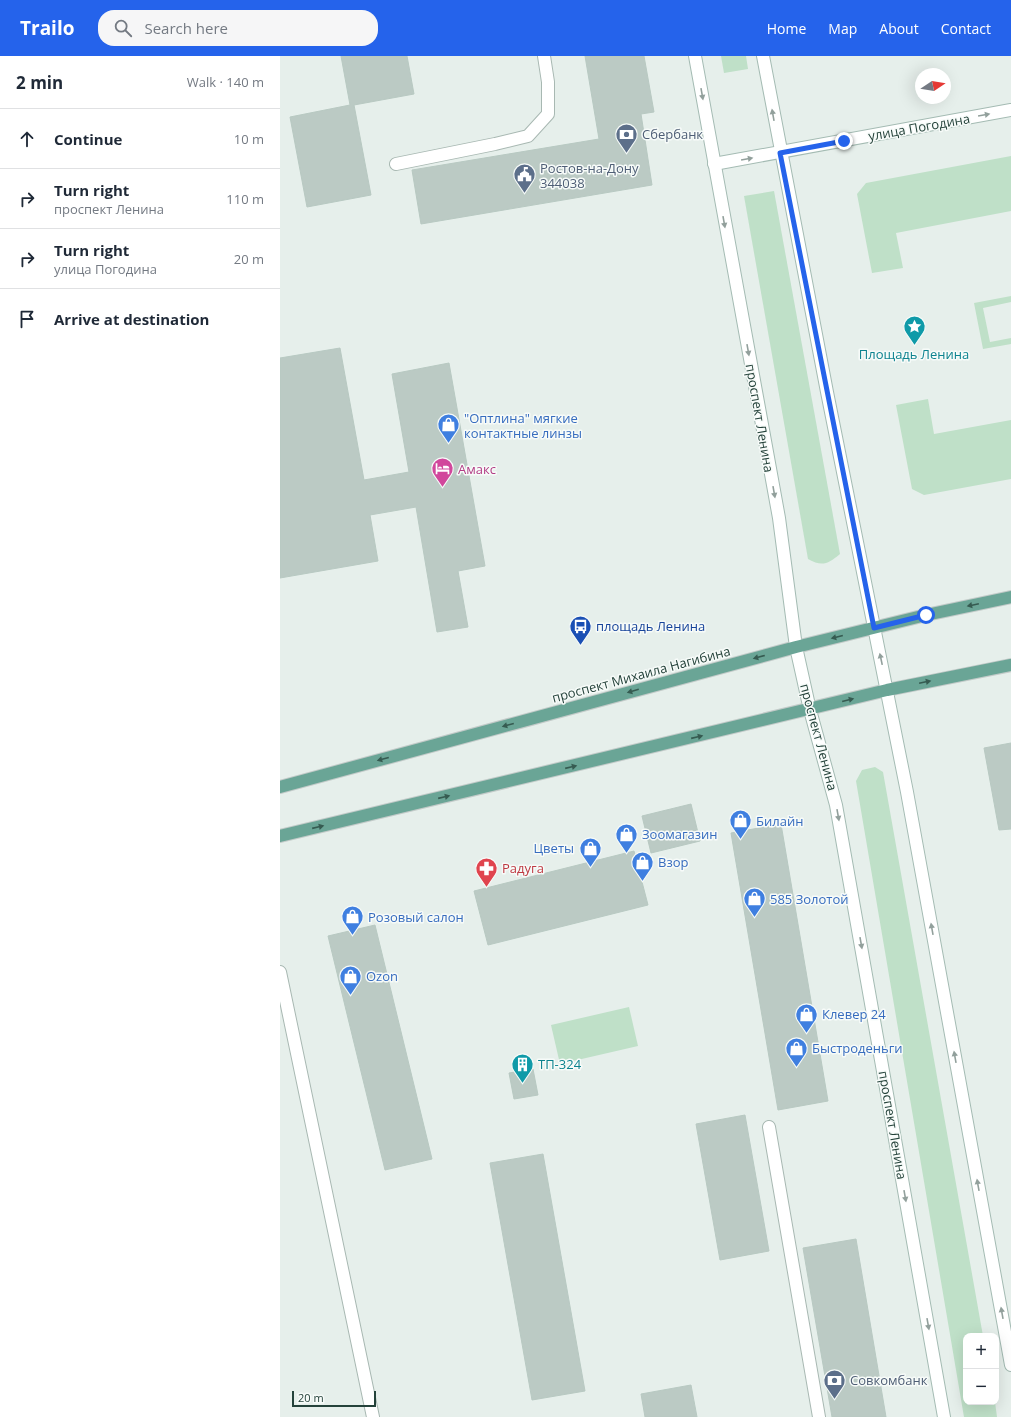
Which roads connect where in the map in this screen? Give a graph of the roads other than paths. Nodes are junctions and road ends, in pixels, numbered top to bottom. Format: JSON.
{"nodes":[{"id":1,"x":544,"y":56,"type":"edge"},
{"id":2,"x":695,"y":56,"type":"edge"},
{"id":3,"x":763,"y":56,"type":"edge"},
{"id":4,"x":1011,"y":110,"type":"edge"},
{"id":5,"x":780,"y":153,"type":"junction"},
{"id":6,"x":396,"y":164,"type":"dead end"},
{"id":7,"x":714,"y":164,"type":"junction"},
{"id":8,"x":1011,"y":597,"type":"edge"},
{"id":9,"x":874,"y":628,"type":"junction"},
{"id":10,"x":796,"y":647,"type":"junction"},
{"id":11,"x":1011,"y":665,"type":"edge"},
{"id":12,"x":887,"y":690,"type":"junction"},
{"id":13,"x":810,"y":710,"type":"junction"},
{"id":14,"x":280,"y":787,"type":"edge"},
{"id":15,"x":280,"y":836,"type":"edge"},
{"id":16,"x":280,"y":972,"type":"edge"},
{"id":17,"x":769,"y":1127,"type":"dead end"},
{"id":18,"x":1011,"y":1365,"type":"edge"},
{"id":19,"x":374,"y":1417,"type":"edge"},
{"id":20,"x":818,"y":1417,"type":"edge"},
{"id":21,"x":944,"y":1417,"type":"edge"}],
"edges":[{"from":1,"to":6,"type":"main road"},
{"from":2,"to":7,"type":"main road","name":"проспект Ленина","one_way":true},
{"from":5,"to":3,"type":"main road","one_way":true},
{"from":5,"to":4,"type":"main road","name":"улица Погодина","one_way":true},
{"from":7,"to":5,"type":"main road","name":"улица Погодина","one_way":true},
{"from":5,"to":9,"type":"main road"},
{"from":7,"to":10,"type":"main road","name":"проспект Ленина","one_way":true},
{"from":8,"to":9,"type":"main road","name":"проспект Михаила Нагибина","one_way":true},
{"from":9,"to":10,"type":"main road","name":"проспект Михаила Нагибина","one_way":true},
{"from":12,"to":9,"type":"main road","one_way":true},
{"from":10,"to":13,"type":"main road","name":"проспект Ленина"},
{"from":10,"to":14,"type":"main road","name":"проспект Михаила Нагибина","one_way":true},
{"from":12,"to":11,"type":"main road","one_way":true},
{"from":13,"to":12,"type":"main road","one_way":true},
{"from":18,"to":12,"type":"main road","one_way":true},
{"from":15,"to":13,"type":"main road","one_way":true},
{"from":13,"to":21,"type":"main road","name":"проспект Ленина","one_way":true},
{"from":16,"to":19,"type":"main road"},
{"from":17,"to":20,"type":"main road"}]}
